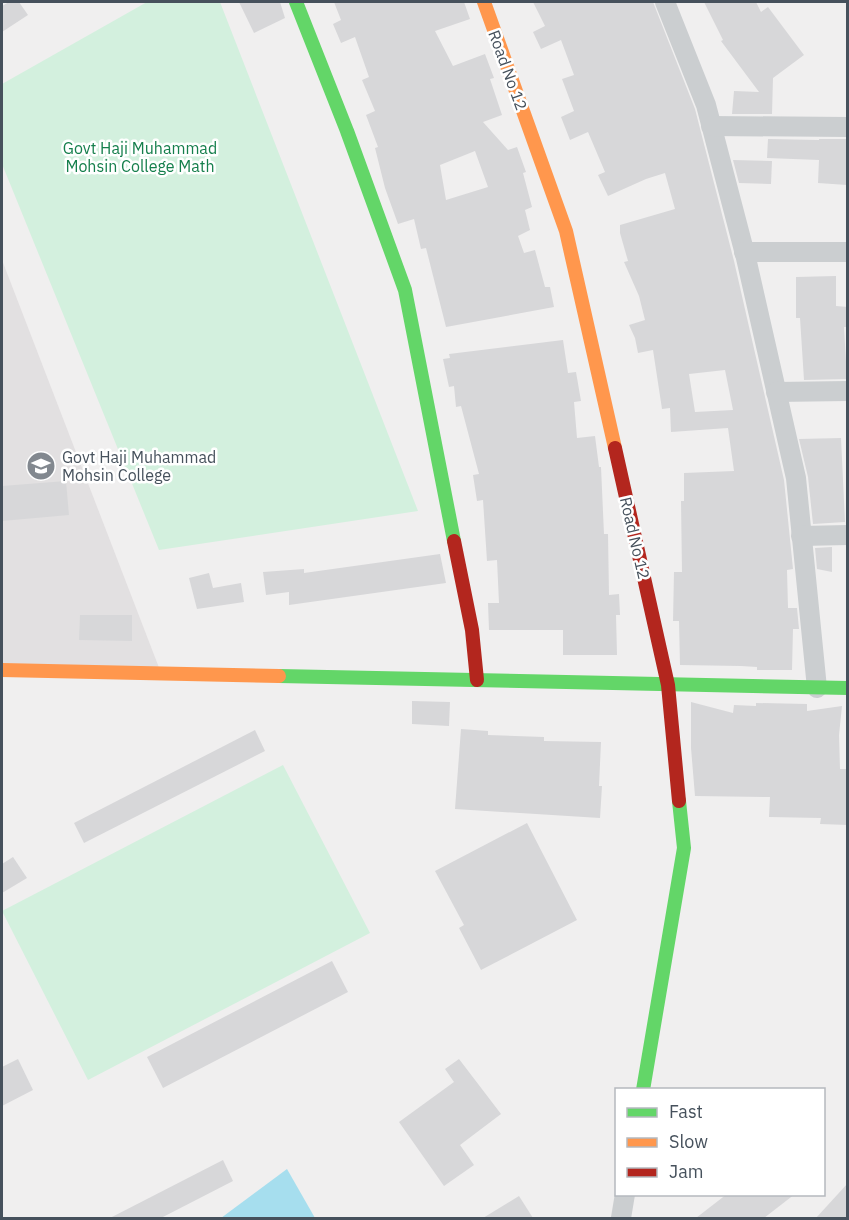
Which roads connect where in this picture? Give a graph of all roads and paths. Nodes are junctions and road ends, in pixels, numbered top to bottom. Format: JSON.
{"nodes":[{"id":1,"x":296,"y":2,"type":"edge"},
{"id":2,"x":483,"y":2,"type":"edge"},
{"id":3,"x":665,"y":2,"type":"edge"},
{"id":4,"x":711,"y":126,"type":"junction"},
{"id":5,"x":848,"y":128,"type":"edge"},
{"id":6,"x":744,"y":252,"type":"junction"},
{"id":7,"x":848,"y":252,"type":"edge"},
{"id":8,"x":848,"y":391,"type":"edge"},
{"id":9,"x":776,"y":392,"type":"junction"},
{"id":10,"x":848,"y":535,"type":"edge"},
{"id":11,"x":801,"y":536,"type":"junction"},
{"id":12,"x":2,"y":670,"type":"edge"},
{"id":13,"x":477,"y":680,"type":"junction"},
{"id":14,"x":668,"y":685,"type":"junction"},
{"id":15,"x":817,"y":688,"type":"junction"},
{"id":16,"x":848,"y":688,"type":"edge"},
{"id":17,"x":643,"y":1088,"type":"edge"},
{"id":18,"x":625,"y":1196,"type":"edge"},
{"id":19,"x":621,"y":1218,"type":"edge"}],
"edges":[{"from":1,"to":13,"type":"street"},
{"from":2,"to":14,"type":"street","name":"Road No 12"},
{"from":3,"to":4,"type":"street"},
{"from":4,"to":5,"type":"street"},
{"from":4,"to":6,"type":"street"},
{"from":6,"to":7,"type":"street"},
{"from":6,"to":9,"type":"street"},
{"from":8,"to":9,"type":"street"},
{"from":9,"to":11,"type":"street"},
{"from":10,"to":11,"type":"street"},
{"from":11,"to":15,"type":"street"},
{"from":12,"to":13,"type":"street"},
{"from":13,"to":14,"type":"street"},
{"from":14,"to":15,"type":"street"},
{"from":14,"to":17,"type":"street","name":"Road No 12"},
{"from":15,"to":16,"type":"street"},
{"from":18,"to":19,"type":"street"}]}
